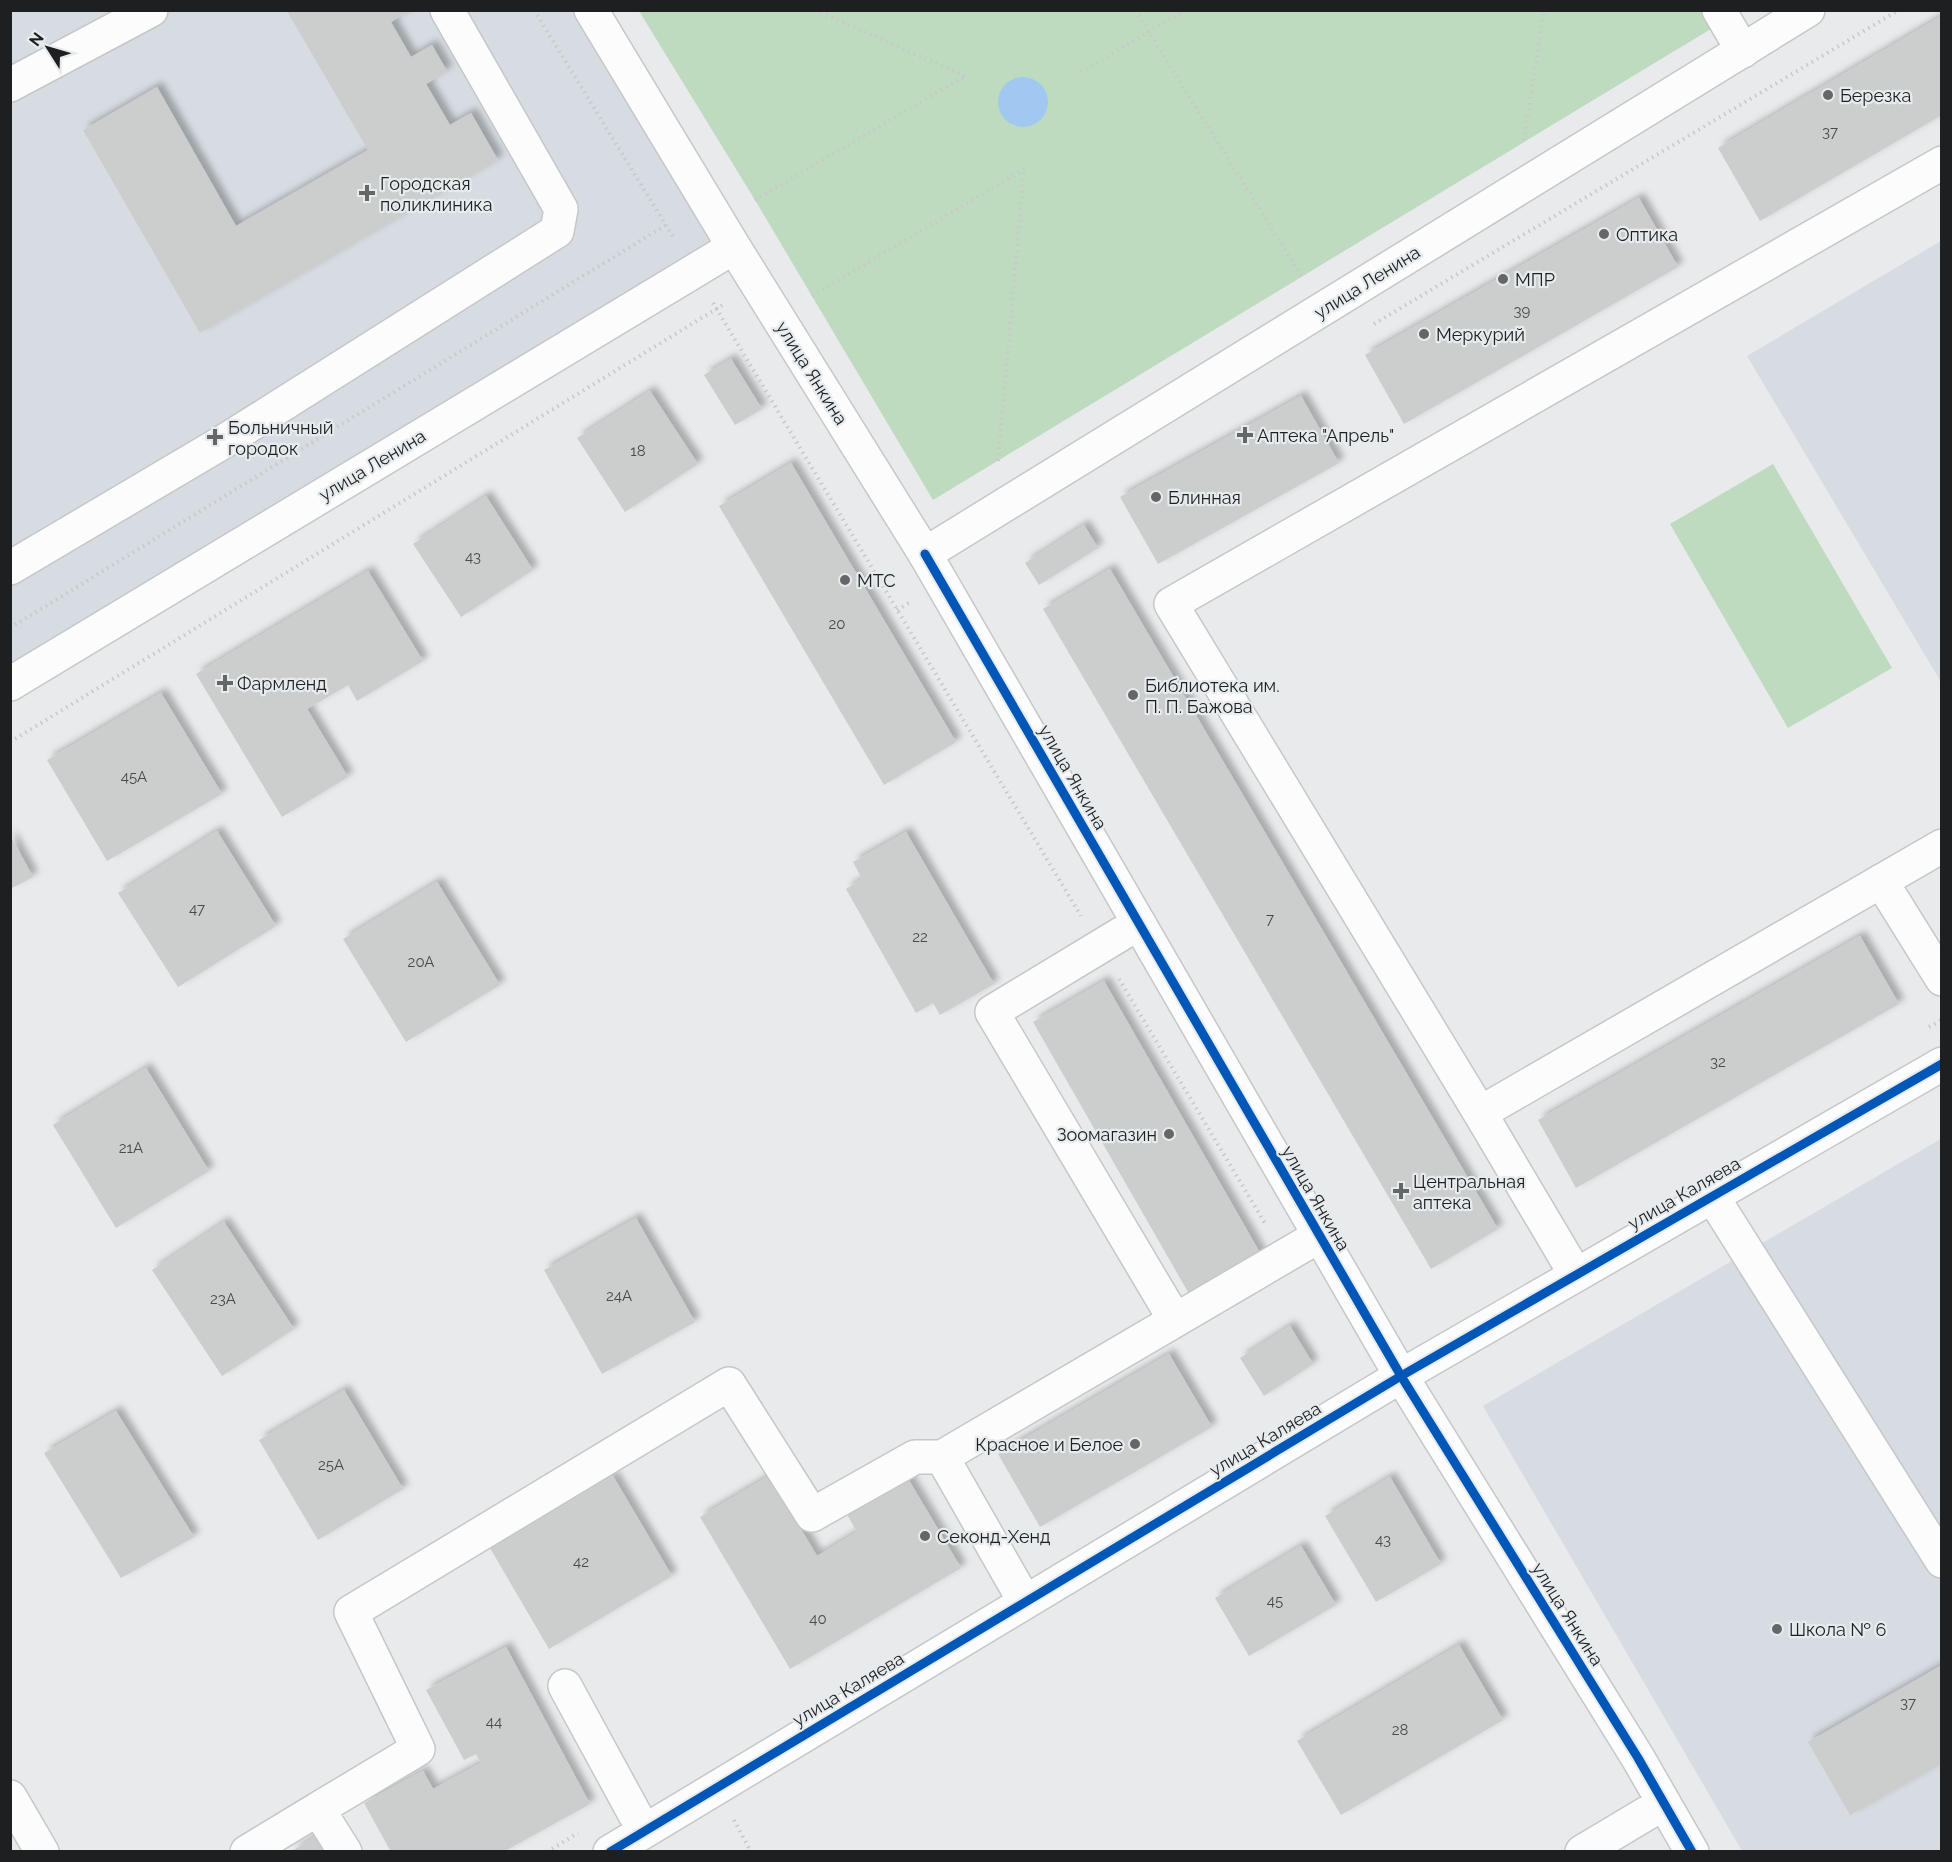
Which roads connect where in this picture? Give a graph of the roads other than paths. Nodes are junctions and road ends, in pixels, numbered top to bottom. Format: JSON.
{"nodes":[{"id":1,"x":152,"y":10,"type":"edge"},
{"id":2,"x":447,"y":10,"type":"edge"},
{"id":3,"x":591,"y":10,"type":"edge"},
{"id":4,"x":1719,"y":10,"type":"edge"},
{"id":5,"x":1808,"y":10,"type":"edge"},
{"id":6,"x":1743,"y":51,"type":"junction"},
{"id":7,"x":10,"y":84,"type":"edge"},
{"id":8,"x":1941,"y":163,"type":"edge"},
{"id":9,"x":734,"y":247,"type":"junction"},
{"id":10,"x":925,"y":554,"type":"junction"},
{"id":11,"x":10,"y":568,"type":"edge"},
{"id":12,"x":10,"y":684,"type":"edge"},
{"id":13,"x":1941,"y":846,"type":"edge"},
{"id":14,"x":1881,"y":881,"type":"junction"},
{"id":15,"x":1139,"y":923,"type":"junction"},
{"id":16,"x":1941,"y":979,"type":"edge"},
{"id":17,"x":1941,"y":1064,"type":"edge"},
{"id":18,"x":1480,"y":1113,"type":"junction"},
{"id":19,"x":1712,"y":1196,"type":"junction"},
{"id":20,"x":1319,"y":1236,"type":"junction"},
{"id":21,"x":1576,"y":1275,"type":"junction"},
{"id":22,"x":1175,"y":1320,"type":"junction"},
{"id":23,"x":1401,"y":1376,"type":"junction"},
{"id":24,"x":942,"y":1457,"type":"junction"},
{"id":25,"x":1941,"y":1561,"type":"edge"},
{"id":26,"x":1025,"y":1602,"type":"junction"},
{"id":27,"x":565,"y":1686,"type":"dead end"},
{"id":28,"x":10,"y":1797,"type":"edge"},
{"id":29,"x":1664,"y":1803,"type":"junction"},
{"id":30,"x":318,"y":1809,"type":"junction"},
{"id":31,"x":644,"y":1831,"type":"junction"},
{"id":32,"x":42,"y":1851,"type":"edge"},
{"id":33,"x":247,"y":1851,"type":"edge"},
{"id":34,"x":345,"y":1851,"type":"edge"},
{"id":35,"x":610,"y":1851,"type":"edge"},
{"id":36,"x":1582,"y":1851,"type":"edge"},
{"id":37,"x":1692,"y":1851,"type":"edge"}],
"edges":[{"from":1,"to":7,"type":"street"},
{"from":2,"to":11,"type":"street"},
{"from":3,"to":9,"type":"street","name":"улица Янкина"},
{"from":4,"to":6,"type":"street"},
{"from":5,"to":6,"type":"street","name":"улица Ленина"},
{"from":6,"to":10,"type":"street","name":"улица Ленина"},
{"from":8,"to":18,"type":"street"},
{"from":9,"to":10,"type":"street","name":"улица Янкина"},
{"from":9,"to":12,"type":"street","name":"улица Ленина"},
{"from":10,"to":15,"type":"street","name":"улица Янкина"},
{"from":13,"to":14,"type":"street"},
{"from":14,"to":16,"type":"street"},
{"from":14,"to":18,"type":"street"},
{"from":15,"to":20,"type":"street","name":"улица Янкина"},
{"from":15,"to":22,"type":"street"},
{"from":17,"to":19,"type":"street","name":"улица Каляева"},
{"from":18,"to":21,"type":"street"},
{"from":19,"to":21,"type":"street","name":"улица Каляева"},
{"from":19,"to":25,"type":"street"},
{"from":20,"to":22,"type":"street"},
{"from":20,"to":23,"type":"street","name":"улица Янкина"},
{"from":21,"to":23,"type":"street","name":"улица Каляева"},
{"from":22,"to":24,"type":"street"},
{"from":23,"to":26,"type":"street","name":"улица Каляева"},
{"from":23,"to":29,"type":"street","name":"улица Янкина"},
{"from":24,"to":26,"type":"street"},
{"from":24,"to":30,"type":"street"},
{"from":26,"to":31,"type":"street","name":"улица Каляева"},
{"from":27,"to":31,"type":"street"},
{"from":28,"to":32,"type":"street"},
{"from":29,"to":36,"type":"street"},
{"from":29,"to":37,"type":"street","name":"улица Янкина"},
{"from":30,"to":33,"type":"street"},
{"from":30,"to":34,"type":"street"},
{"from":31,"to":35,"type":"street","name":"улица Каляева"}]}
